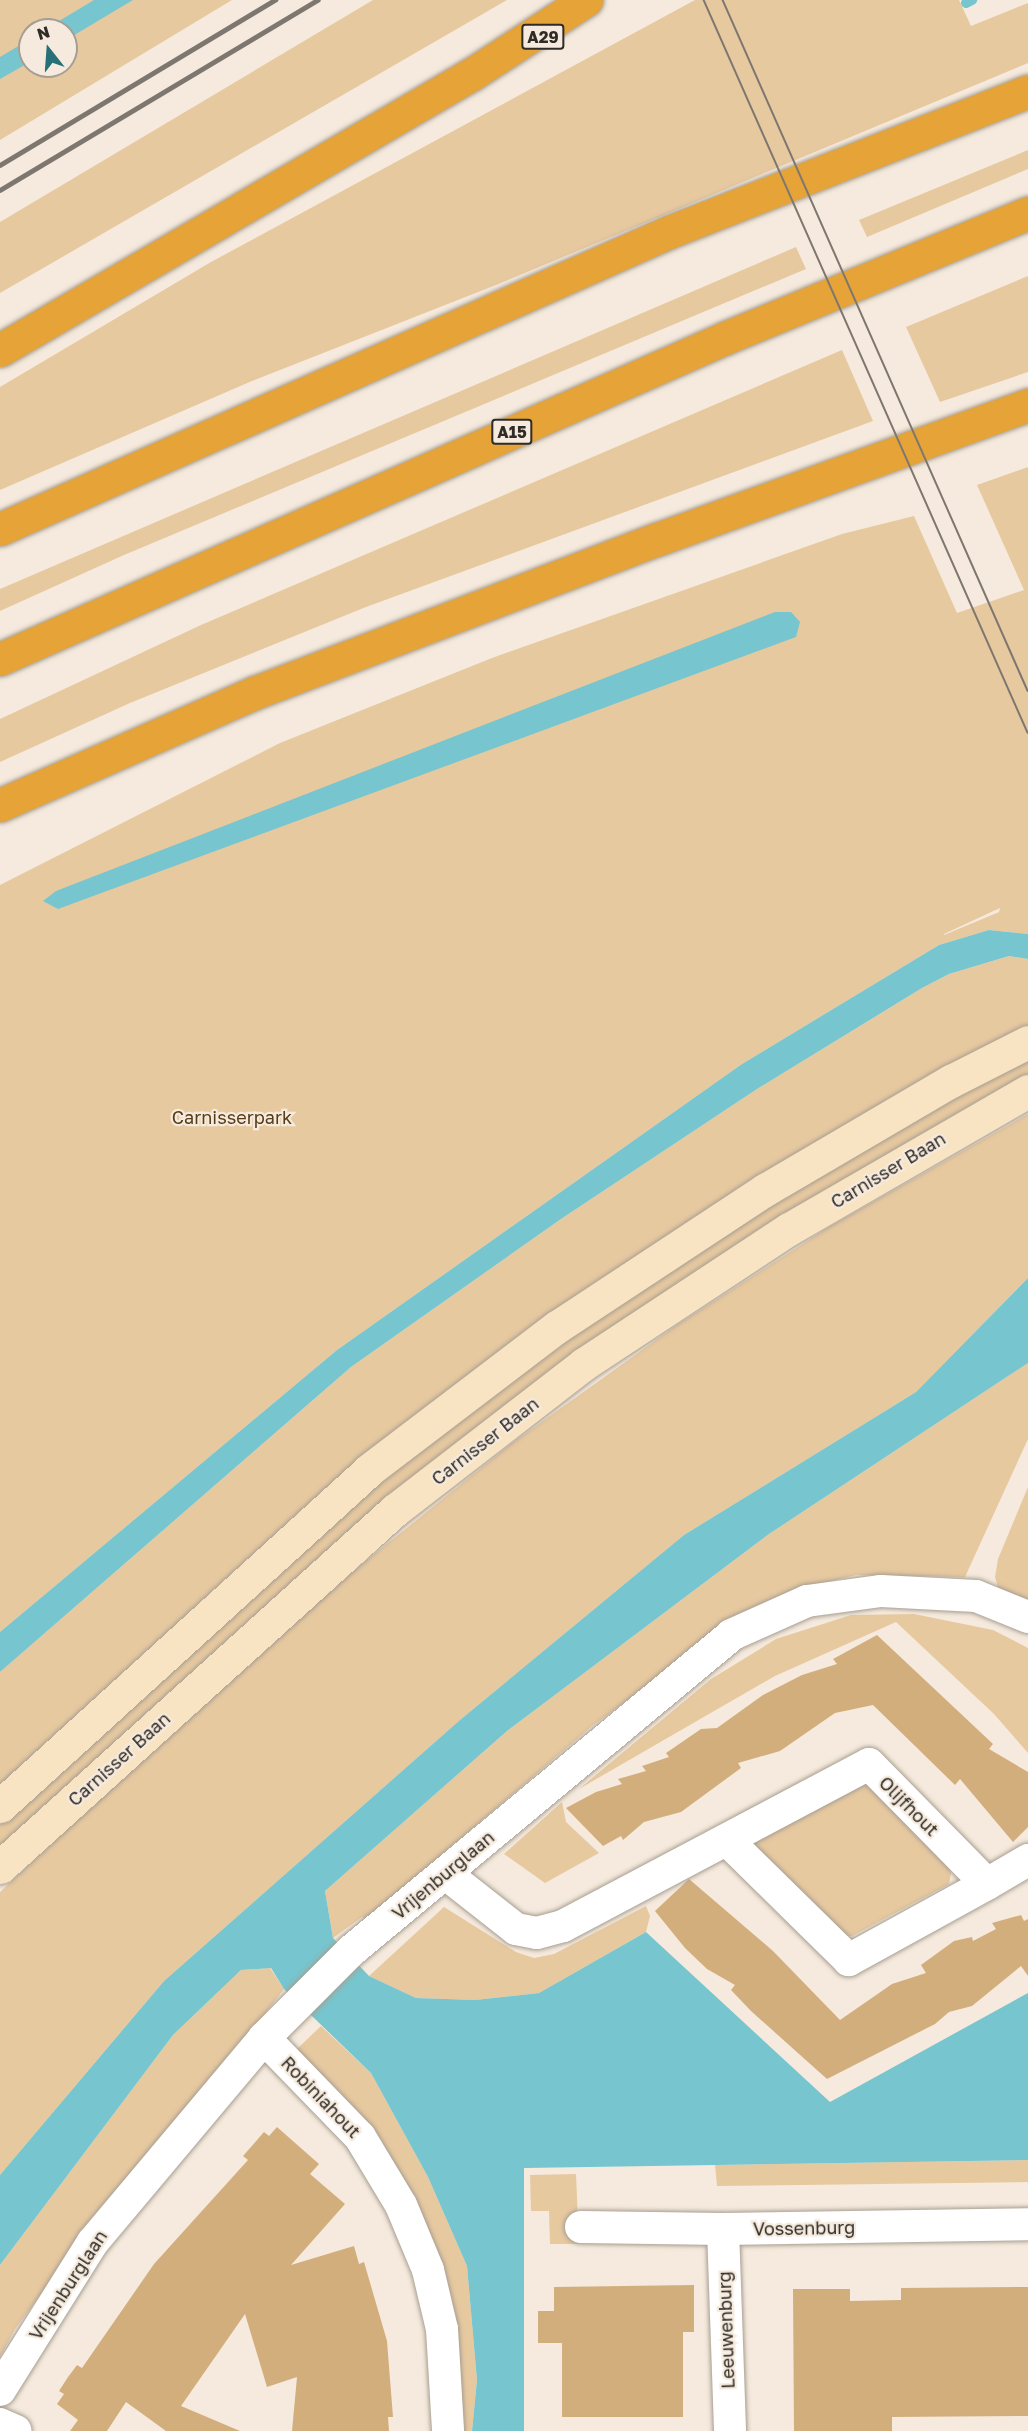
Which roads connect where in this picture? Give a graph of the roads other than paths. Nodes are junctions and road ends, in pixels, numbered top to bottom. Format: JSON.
{"nodes":[{"id":1,"x":586,"y":0,"type":"edge"},
{"id":2,"x":614,"y":0,"type":"edge"},
{"id":3,"x":472,"y":74,"type":"junction"},
{"id":4,"x":1028,"y":91,"type":"edge"},
{"id":5,"x":1028,"y":213,"type":"edge"},
{"id":6,"x":0,"y":350,"type":"edge"},
{"id":7,"x":1028,"y":405,"type":"edge"},
{"id":8,"x":0,"y":529,"type":"edge"},
{"id":9,"x":0,"y":659,"type":"edge"},
{"id":10,"x":0,"y":805,"type":"edge"},
{"id":11,"x":1028,"y":1042,"type":"edge"},
{"id":12,"x":1028,"y":1091,"type":"edge"},
{"id":13,"x":1028,"y":1617,"type":"edge"},
{"id":14,"x":0,"y":1806,"type":"edge"},
{"id":15,"x":727,"y":1840,"type":"junction"},
{"id":16,"x":1028,"y":1860,"type":"edge"},
{"id":17,"x":0,"y":1867,"type":"edge"},
{"id":18,"x":446,"y":1874,"type":"junction"},
{"id":19,"x":987,"y":1884,"type":"junction"},
{"id":20,"x":264,"y":2038,"type":"junction"},
{"id":21,"x":1028,"y":2224,"type":"edge"},
{"id":22,"x":581,"y":2227,"type":"dead end"},
{"id":23,"x":723,"y":2229,"type":"junction"},
{"id":24,"x":0,"y":2390,"type":"edge"},
{"id":25,"x":0,"y":2424,"type":"edge"},
{"id":26,"x":16,"y":2431,"type":"edge"},
{"id":27,"x":448,"y":2431,"type":"edge"},
{"id":28,"x":730,"y":2431,"type":"edge"}],
"edges":[{"from":1,"to":3,"type":"highway"},
{"from":2,"to":3,"type":"highway","number":"A29"},
{"from":3,"to":6,"type":"highway"},
{"from":4,"to":8,"type":"highway"},
{"from":5,"to":9,"type":"highway","number":"A15"},
{"from":7,"to":10,"type":"highway"},
{"from":11,"to":14,"type":"main road"},
{"from":12,"to":17,"type":"main road","name":"Carnisser Baan"},
{"from":13,"to":18,"type":"street","name":"Vrijenburglaan"},
{"from":15,"to":18,"type":"street","name":"Olijfhout"},
{"from":15,"to":19,"type":"street"},
{"from":15,"to":19,"type":"street","name":"Olijfhout"},
{"from":16,"to":19,"type":"street"},
{"from":18,"to":20,"type":"street","name":"Vrijenburglaan"},
{"from":20,"to":24,"type":"street","name":"Vrijenburglaan"},
{"from":20,"to":27,"type":"street","name":"Robiniahout"},
{"from":21,"to":23,"type":"street","name":"Vossenburg"},
{"from":22,"to":23,"type":"street","name":"Vossenburg"},
{"from":23,"to":28,"type":"street","name":"Leeuwenburg"},
{"from":25,"to":26,"type":"street"}]}
